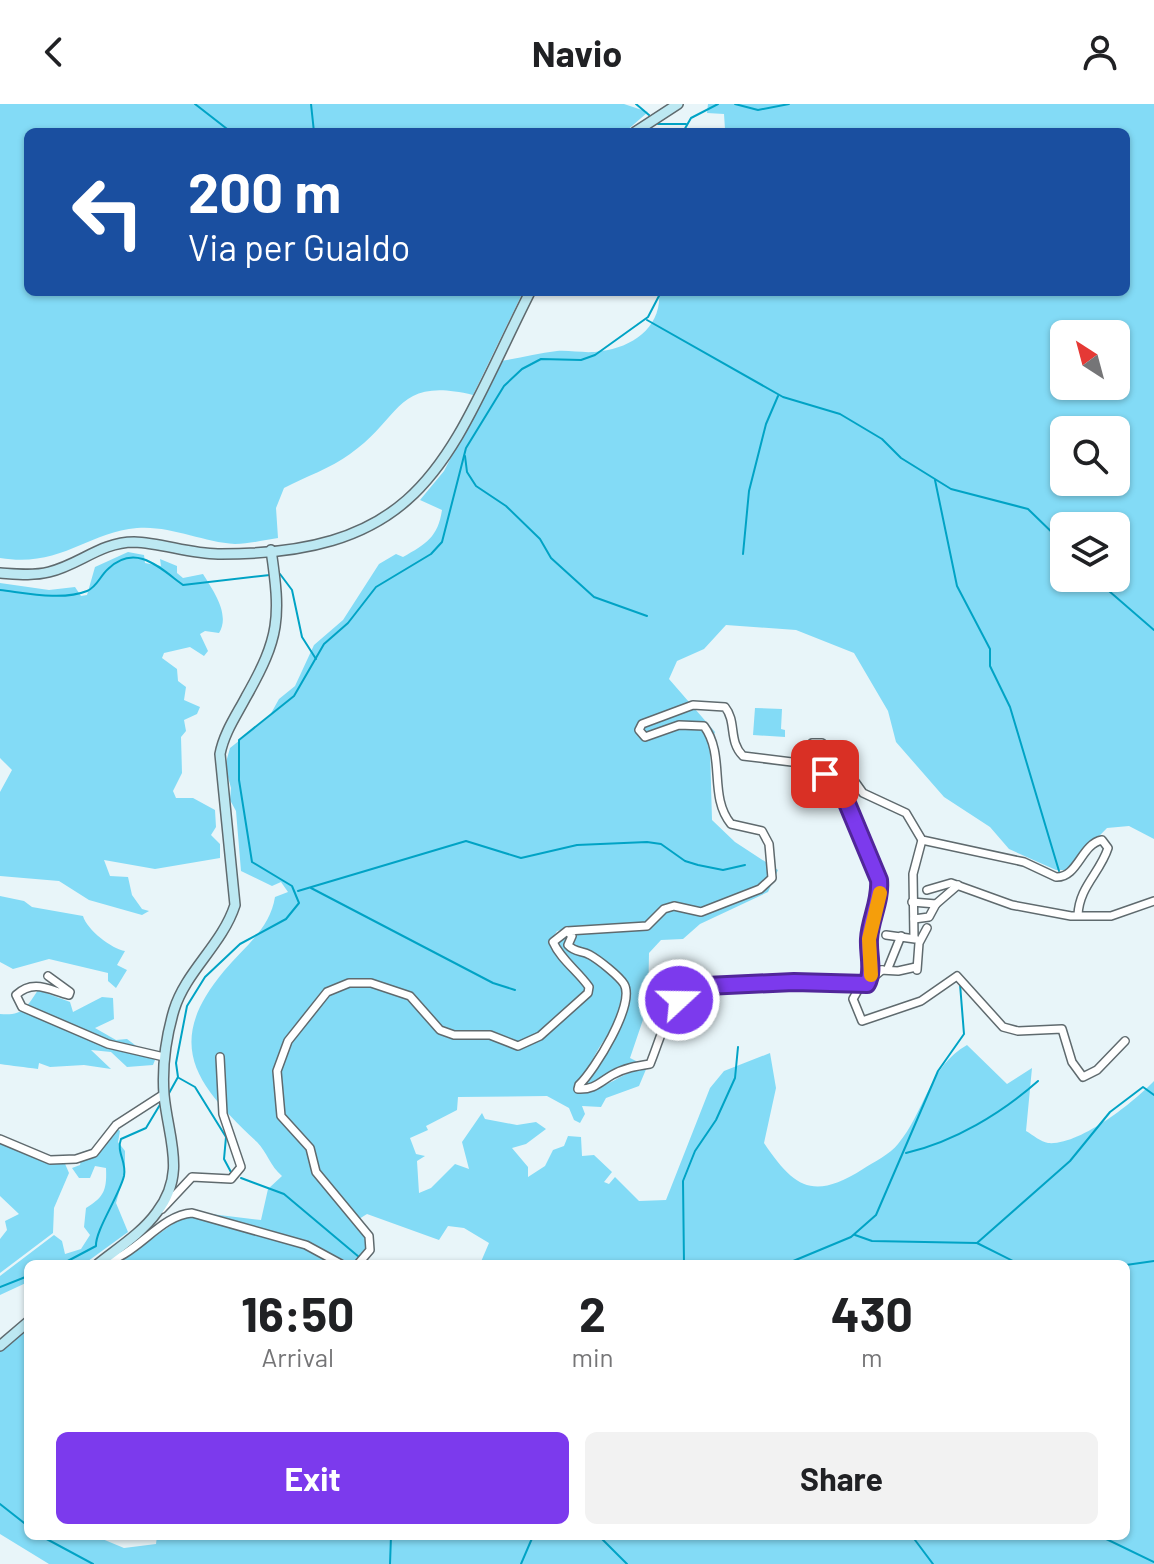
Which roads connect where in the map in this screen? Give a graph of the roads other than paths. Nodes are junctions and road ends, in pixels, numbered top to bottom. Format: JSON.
{"nodes":[{"id":1,"x":678,"y":104,"type":"edge"},
{"id":2,"x":641,"y":128,"type":"edge"},
{"id":3,"x":528,"y":296,"type":"edge"},
{"id":4,"x":271,"y":550,"type":"junction"},
{"id":5,"x":0,"y":573,"type":"edge"},
{"id":6,"x":833,"y":782,"type":"junction"},
{"id":7,"x":922,"y":840,"type":"junction"},
{"id":8,"x":958,"y":885,"type":"junction"},
{"id":9,"x":927,"y":890,"type":"dead end"},
{"id":10,"x":1154,"y":901,"type":"edge"},
{"id":11,"x":912,"y":902,"type":"junction"},
{"id":12,"x":936,"y":904,"type":"junction"},
{"id":13,"x":1078,"y":915,"type":"junction"},
{"id":14,"x":914,"y":919,"type":"junction"},
{"id":15,"x":928,"y":921,"type":"junction"},
{"id":16,"x":567,"y":931,"type":"junction"},
{"id":17,"x":886,"y":935,"type":"dead end"},
{"id":18,"x":901,"y":936,"type":"junction"},
{"id":19,"x":917,"y":940,"type":"junction"},
{"id":20,"x":870,"y":968,"type":"junction"},
{"id":21,"x":885,"y":969,"type":"junction"},
{"id":22,"x":48,"y":976,"type":"dead end"},
{"id":23,"x":867,"y":984,"type":"junction"},
{"id":24,"x":1125,"y":1041,"type":"dead end"},
{"id":25,"x":164,"y":1057,"type":"junction"},
{"id":26,"x":220,"y":1057,"type":"dead end"},
{"id":27,"x":165,"y":1099,"type":"junction"},
{"id":28,"x":0,"y":1139,"type":"edge"},
{"id":29,"x":157,"y":1213,"type":"junction"},
{"id":30,"x":103,"y":1260,"type":"edge"},
{"id":31,"x":118,"y":1260,"type":"edge"},
{"id":32,"x":334,"y":1260,"type":"edge"},
{"id":33,"x":361,"y":1260,"type":"edge"},
{"id":34,"x":24,"y":1325,"type":"edge"},
{"id":35,"x":0,"y":1346,"type":"edge"}],
"edges":[{"from":1,"to":2,"type":"main road"},
{"from":3,"to":4,"type":"main road"},
{"from":4,"to":5,"type":"main road"},
{"from":4,"to":25,"type":"main road"},
{"from":6,"to":7,"type":"street"},
{"from":6,"to":16,"type":"street"},
{"from":6,"to":20,"type":"street"},
{"from":7,"to":11,"type":"street"},
{"from":7,"to":13,"type":"street"},
{"from":8,"to":9,"type":"street"},
{"from":8,"to":12,"type":"street"},
{"from":8,"to":13,"type":"street"},
{"from":10,"to":13,"type":"street"},
{"from":11,"to":12,"type":"street"},
{"from":11,"to":14,"type":"street"},
{"from":12,"to":15,"type":"street"},
{"from":14,"to":15,"type":"street"},
{"from":14,"to":19,"type":"street"},
{"from":15,"to":19,"type":"street"},
{"from":16,"to":23,"type":"street"},
{"from":16,"to":33,"type":"street"},
{"from":17,"to":18,"type":"street"},
{"from":18,"to":19,"type":"street"},
{"from":18,"to":21,"type":"street"},
{"from":19,"to":21,"type":"street"},
{"from":20,"to":21,"type":"street"},
{"from":20,"to":23,"type":"street"},
{"from":21,"to":23,"type":"street"},
{"from":22,"to":25,"type":"street"},
{"from":23,"to":24,"type":"street"},
{"from":25,"to":27,"type":"main road"},
{"from":26,"to":29,"type":"street"},
{"from":27,"to":28,"type":"street"},
{"from":27,"to":29,"type":"main road"},
{"from":29,"to":30,"type":"main road"},
{"from":31,"to":32,"type":"street"},
{"from":34,"to":35,"type":"main road"}]}
